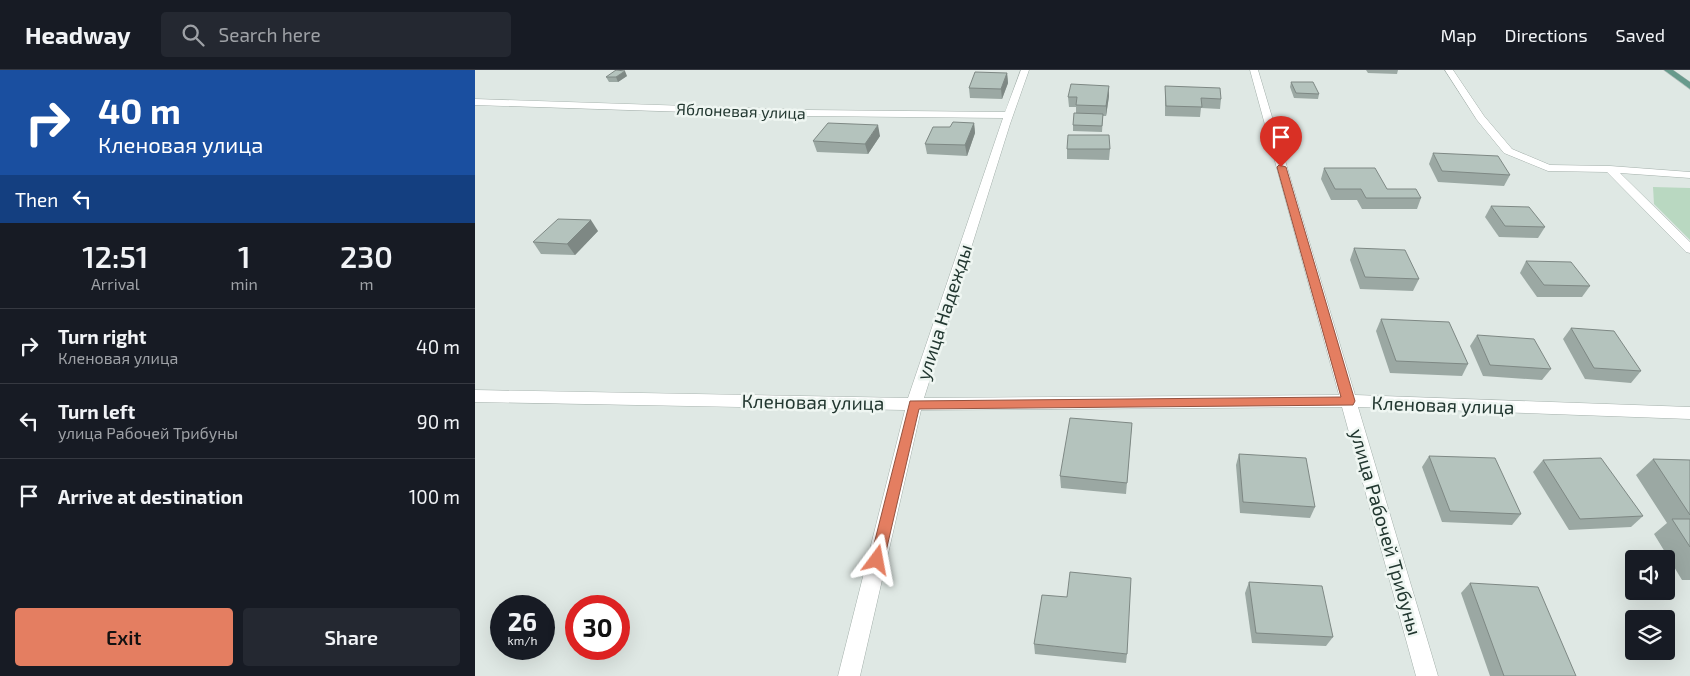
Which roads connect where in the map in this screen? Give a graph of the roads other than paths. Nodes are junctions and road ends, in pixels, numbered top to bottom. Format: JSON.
{"nodes":[{"id":1,"x":1025,"y":70,"type":"edge"},
{"id":2,"x":1254,"y":70,"type":"edge"},
{"id":3,"x":1449,"y":70,"type":"edge"},
{"id":4,"x":1669,"y":70,"type":"edge"},
{"id":5,"x":1690,"y":86,"type":"edge"},
{"id":6,"x":475,"y":102,"type":"edge"},
{"id":7,"x":1008,"y":115,"type":"junction"},
{"id":8,"x":1610,"y":170,"type":"junction"},
{"id":9,"x":1690,"y":175,"type":"edge"},
{"id":10,"x":1690,"y":248,"type":"edge"},
{"id":11,"x":475,"y":396,"type":"edge"},
{"id":12,"x":1349,"y":401,"type":"junction"},
{"id":13,"x":914,"y":404,"type":"junction"},
{"id":14,"x":1690,"y":413,"type":"edge"},
{"id":15,"x":849,"y":676,"type":"edge"},
{"id":16,"x":1427,"y":676,"type":"edge"}],
"edges":[{"from":1,"to":7,"type":"street","name":"улица Надежды"},
{"from":2,"to":12,"type":"street","name":"улица Рабочей Трибуны"},
{"from":3,"to":8,"type":"street"},
{"from":4,"to":5,"type":"main road"},
{"from":6,"to":7,"type":"street","name":"Яблоневая улица"},
{"from":7,"to":13,"type":"street","name":"улица Надежды"},
{"from":8,"to":9,"type":"street"},
{"from":8,"to":10,"type":"street"},
{"from":11,"to":13,"type":"street","name":"Кленовая улица"},
{"from":12,"to":13,"type":"street","name":"Кленовая улица"},
{"from":12,"to":14,"type":"street","name":"Кленовая улица"},
{"from":12,"to":16,"type":"street","name":"улица Рабочей Трибуны"},
{"from":13,"to":15,"type":"street","name":"улица Надежды"}]}
